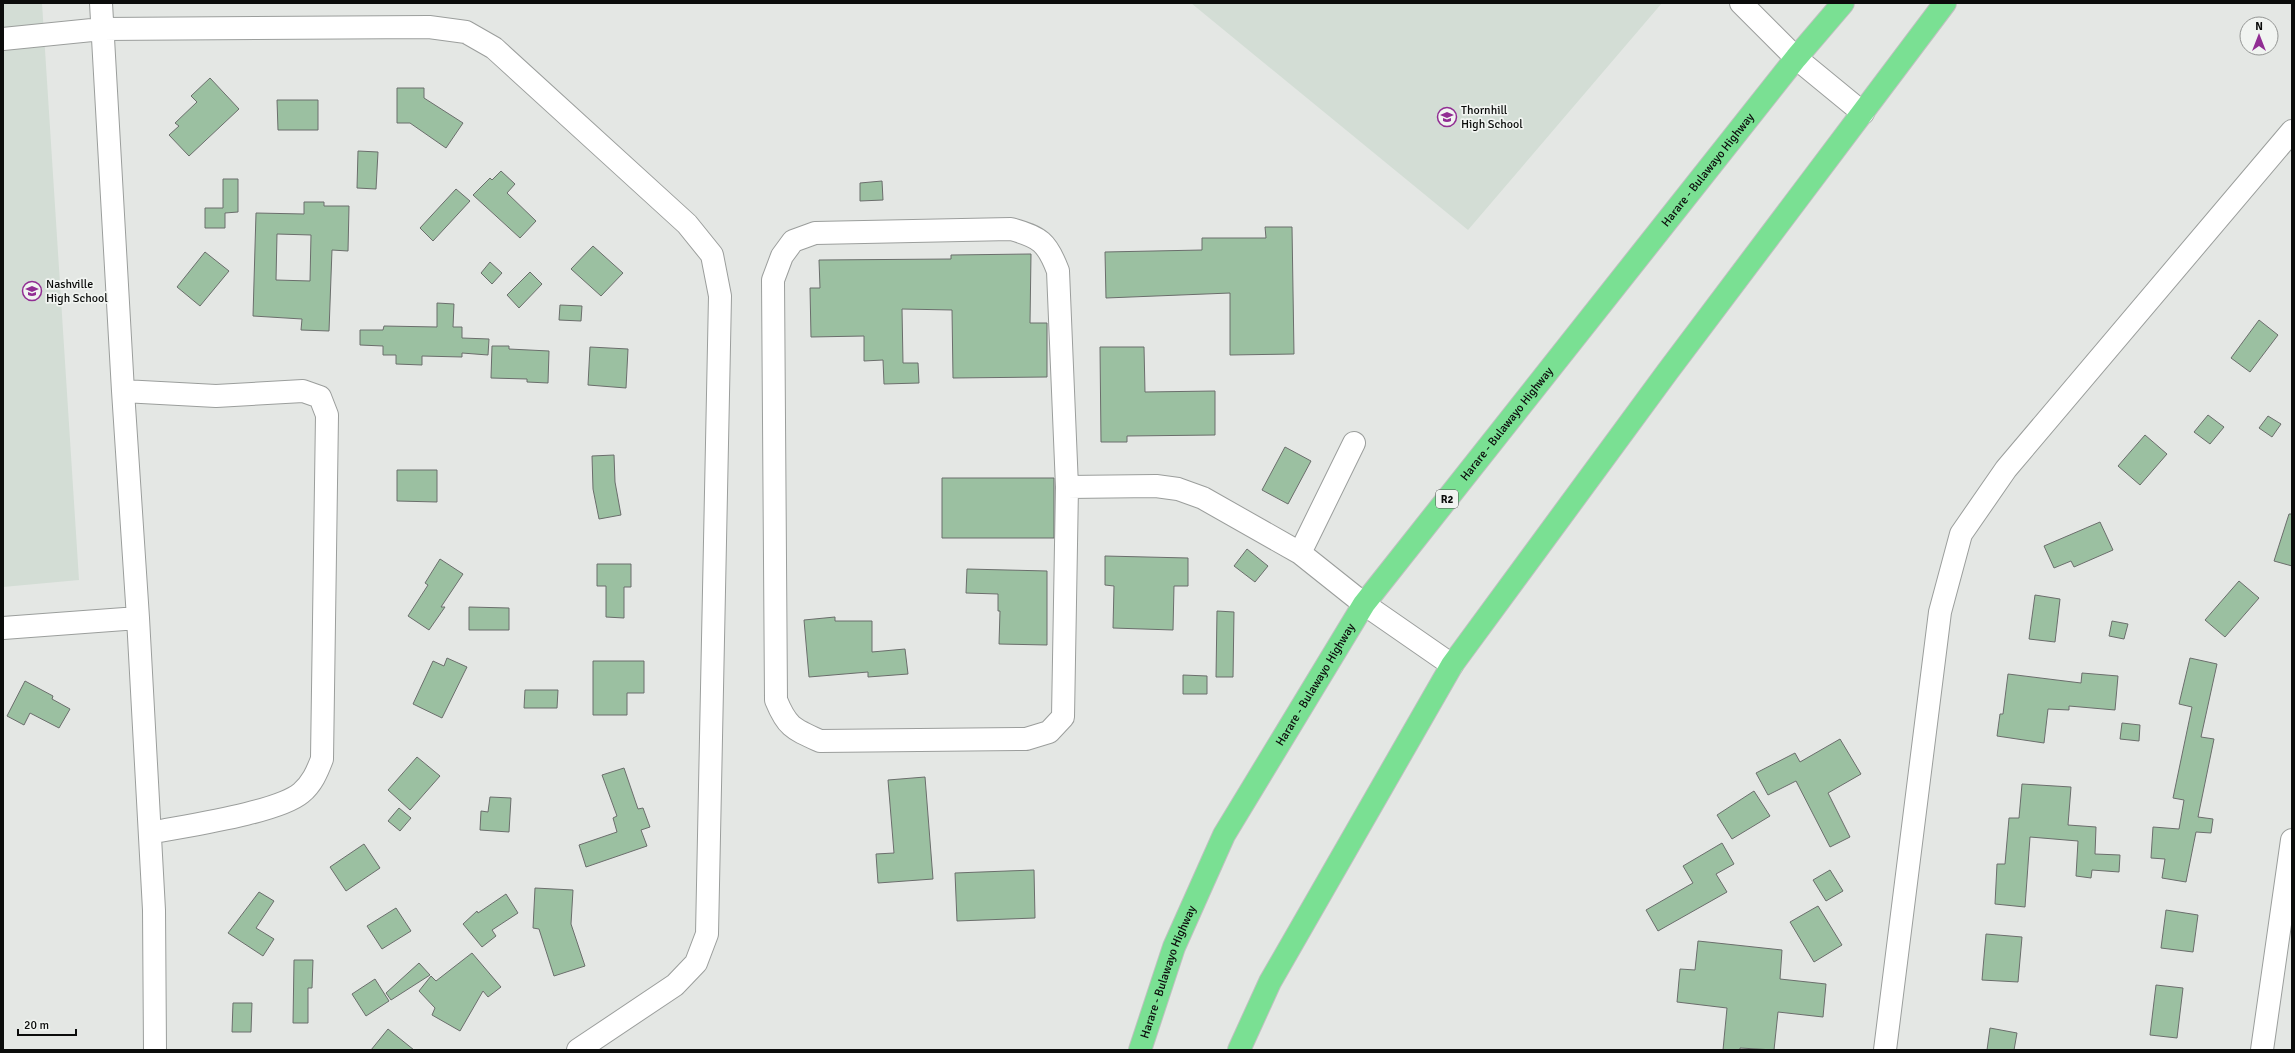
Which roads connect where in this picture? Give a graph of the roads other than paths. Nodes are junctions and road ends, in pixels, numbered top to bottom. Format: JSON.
{"nodes":[{"id":1,"x":101,"y":3,"type":"edge"},
{"id":2,"x":1741,"y":3,"type":"edge"},
{"id":3,"x":1843,"y":3,"type":"edge"},
{"id":4,"x":1944,"y":3,"type":"edge"},
{"id":5,"x":102,"y":28,"type":"junction"},
{"id":6,"x":3,"y":39,"type":"edge"},
{"id":7,"x":1796,"y":58,"type":"junction"},
{"id":8,"x":1863,"y":113,"type":"junction"},
{"id":9,"x":2292,"y":131,"type":"edge"},
{"id":10,"x":123,"y":391,"type":"junction"},
{"id":11,"x":1354,"y":443,"type":"dead end"},
{"id":12,"x":1066,"y":487,"type":"junction"},
{"id":13,"x":1300,"y":553,"type":"junction"},
{"id":14,"x":1364,"y":604,"type":"junction"},
{"id":15,"x":138,"y":618,"type":"junction"},
{"id":16,"x":3,"y":628,"type":"edge"},
{"id":17,"x":1452,"y":665,"type":"junction"},
{"id":18,"x":150,"y":833,"type":"junction"},
{"id":19,"x":2292,"y":840,"type":"edge"},
{"id":20,"x":155,"y":1050,"type":"edge"},
{"id":21,"x":578,"y":1050,"type":"edge"},
{"id":22,"x":1140,"y":1050,"type":"edge"},
{"id":23,"x":1239,"y":1050,"type":"edge"},
{"id":24,"x":1885,"y":1050,"type":"edge"},
{"id":25,"x":2262,"y":1050,"type":"edge"}],
"edges":[{"from":1,"to":5,"type":"street"},
{"from":2,"to":7,"type":"street"},
{"from":3,"to":7,"type":"highway","name":"Harare - Bulawayo Highway","number":"R2"},
{"from":4,"to":8,"type":"highway"},
{"from":5,"to":6,"type":"street"},
{"from":5,"to":10,"type":"street"},
{"from":5,"to":21,"type":"street"},
{"from":7,"to":8,"type":"street"},
{"from":7,"to":14,"type":"highway","name":"Harare - Bulawayo Highway","number":"R2"},
{"from":8,"to":17,"type":"highway"},
{"from":9,"to":24,"type":"street"},
{"from":10,"to":15,"type":"street"},
{"from":10,"to":18,"type":"street"},
{"from":11,"to":13,"type":"street"},
{"from":12,"to":12,"type":"street"},
{"from":12,"to":13,"type":"street"},
{"from":13,"to":14,"type":"street"},
{"from":14,"to":17,"type":"street"},
{"from":14,"to":22,"type":"highway","name":"Harare - Bulawayo Highway","number":"R2"},
{"from":15,"to":16,"type":"street"},
{"from":15,"to":18,"type":"street"},
{"from":17,"to":23,"type":"highway"},
{"from":18,"to":20,"type":"street"},
{"from":19,"to":25,"type":"street"}]}
